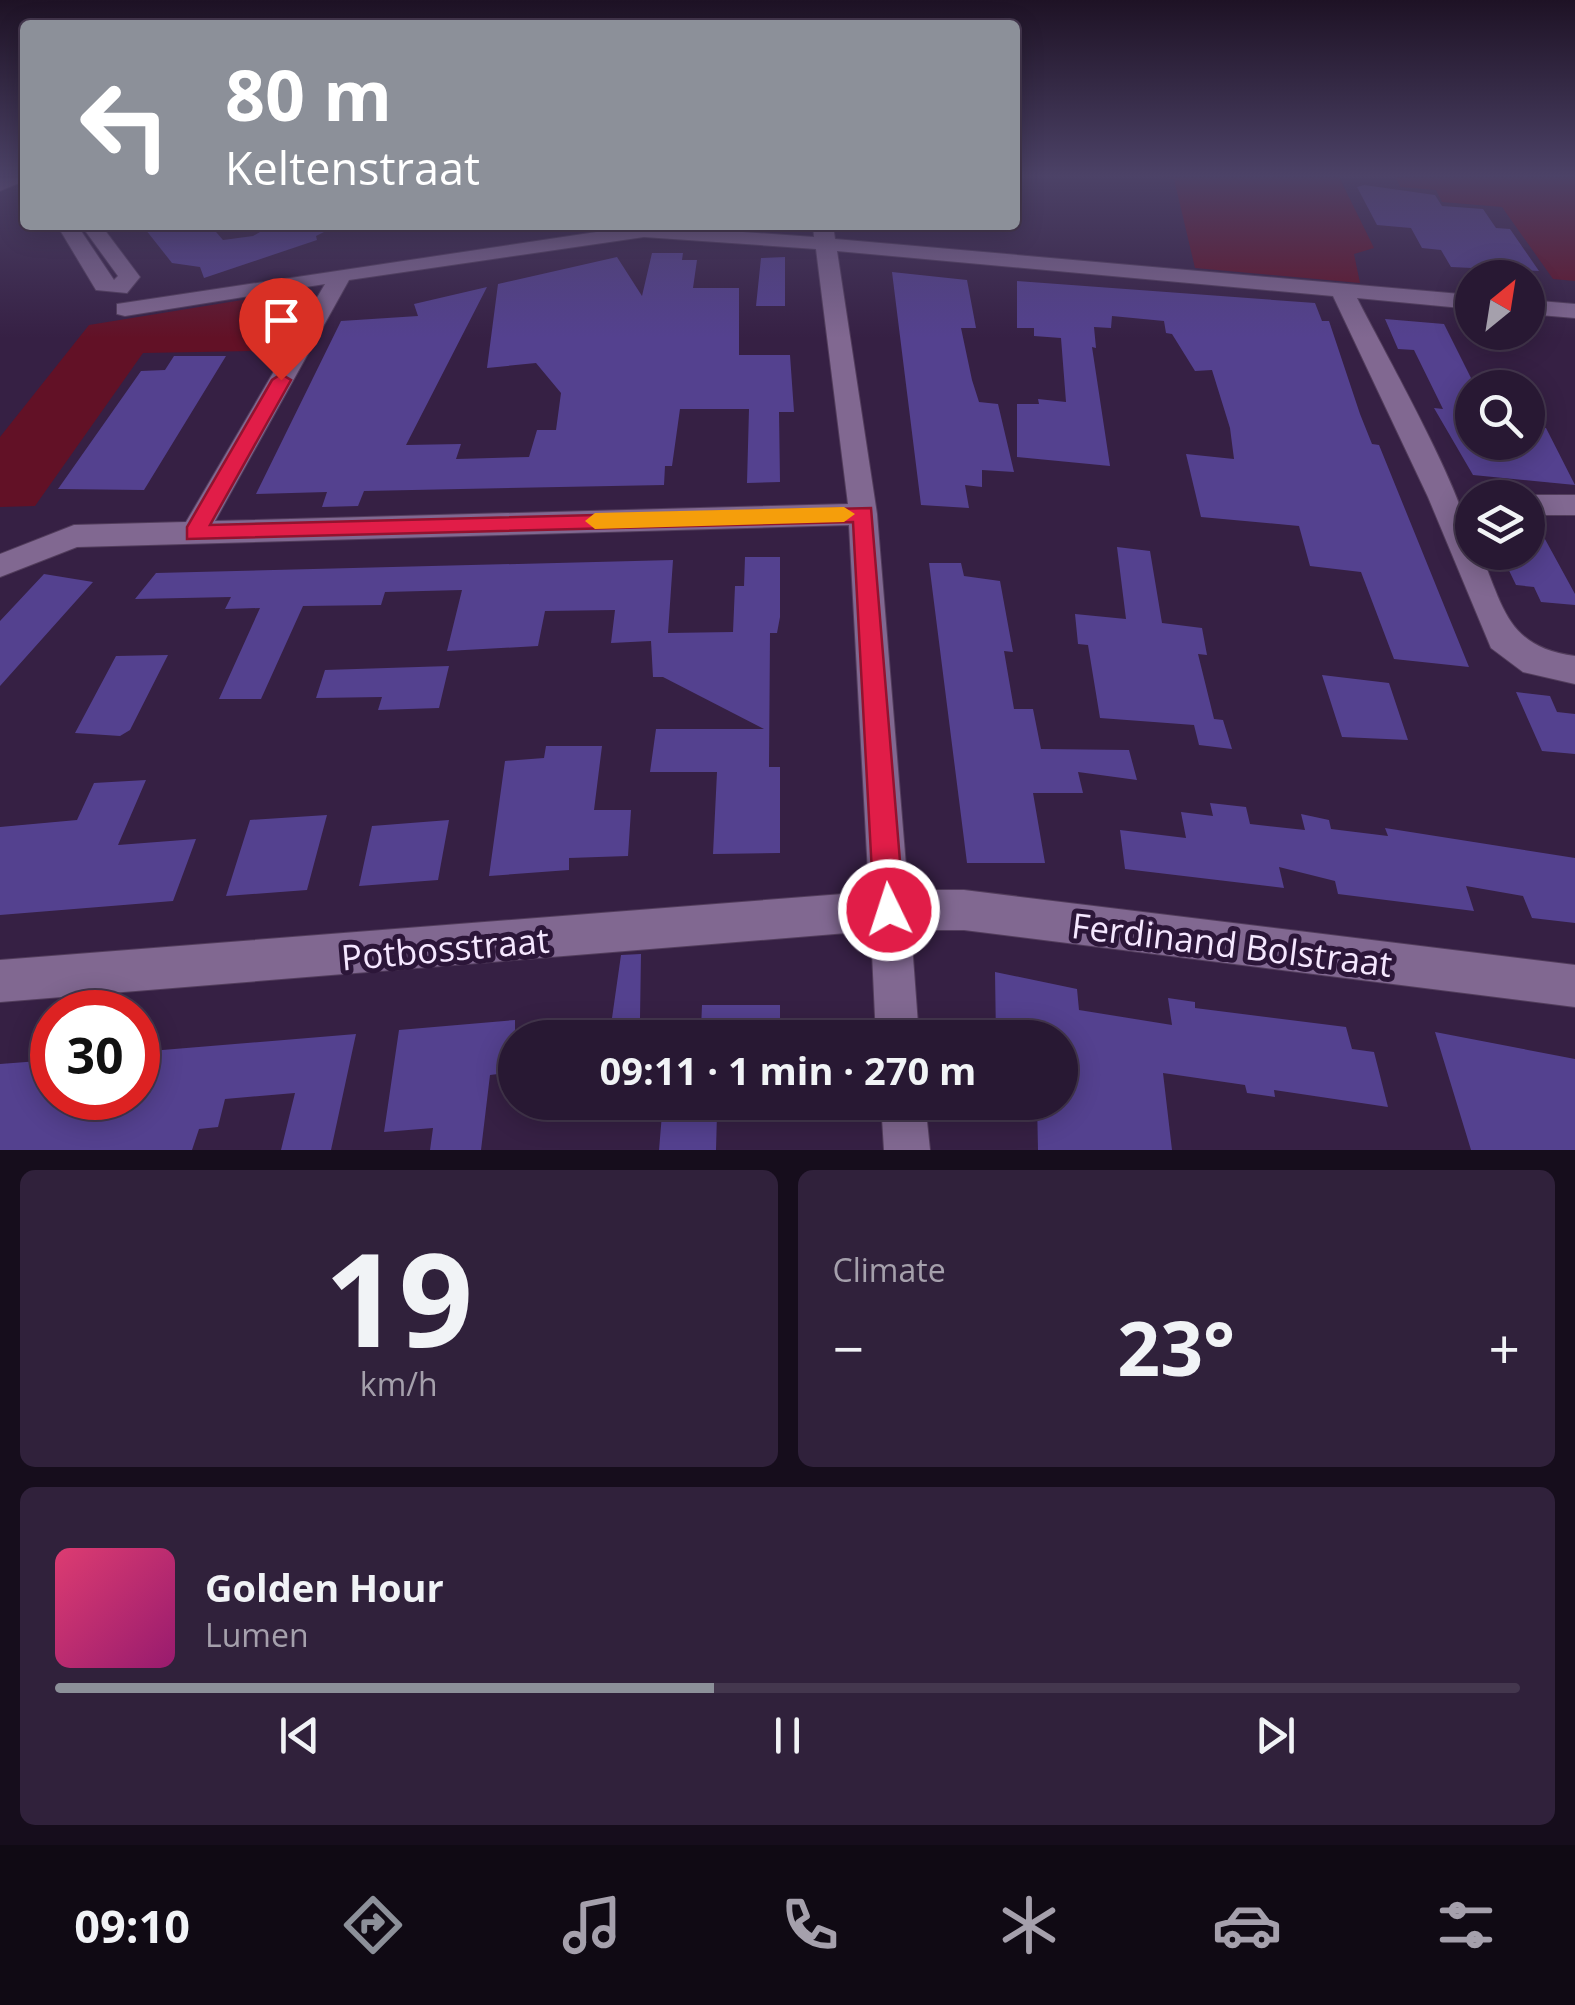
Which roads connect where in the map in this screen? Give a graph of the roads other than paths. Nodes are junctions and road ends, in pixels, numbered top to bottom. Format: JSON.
{"nodes":[{"id":1,"x":70,"y":231,"type":"edge"},
{"id":2,"x":95,"y":231,"type":"edge"},
{"id":3,"x":824,"y":234,"type":"edge"},
{"id":4,"x":341,"y":275,"type":"junction"},
{"id":5,"x":1341,"y":289,"type":"junction"},
{"id":6,"x":1455,"y":300,"type":"edge"},
{"id":7,"x":1545,"y":308,"type":"edge"},
{"id":8,"x":126,"y":309,"type":"dead end"},
{"id":9,"x":1575,"y":311,"type":"edge"},
{"id":10,"x":1442,"y":497,"type":"junction"},
{"id":11,"x":1455,"y":498,"type":"edge"},
{"id":12,"x":1545,"y":505,"type":"edge"},
{"id":13,"x":1575,"y":505,"type":"edge"},
{"id":14,"x":863,"y":514,"type":"junction"},
{"id":15,"x":194,"y":533,"type":"junction"},
{"id":16,"x":13,"y":563,"type":"edge"},
{"id":17,"x":0,"y":585,"type":"edge"},
{"id":18,"x":1575,"y":670,"type":"edge"},
{"id":19,"x":889,"y":910,"type":"junction"},
{"id":20,"x":0,"y":982,"type":"edge"},
{"id":21,"x":1575,"y":986,"type":"edge"},
{"id":22,"x":897,"y":1020,"type":"edge"},
{"id":23,"x":904,"y":1120,"type":"edge"},
{"id":24,"x":907,"y":1150,"type":"edge"}],
"edges":[{"from":1,"to":2,"type":"street"},
{"from":3,"to":4,"type":"street"},
{"from":3,"to":5,"type":"street"},
{"from":3,"to":14,"type":"street"},
{"from":4,"to":8,"type":"street"},
{"from":4,"to":15,"type":"street"},
{"from":5,"to":6,"type":"street"},
{"from":5,"to":10,"type":"street"},
{"from":7,"to":9,"type":"street"},
{"from":10,"to":11,"type":"street"},
{"from":10,"to":18,"type":"street"},
{"from":12,"to":13,"type":"street"},
{"from":14,"to":15,"type":"street"},
{"from":14,"to":19,"type":"street"},
{"from":15,"to":16,"type":"street"},
{"from":16,"to":17,"type":"street"},
{"from":19,"to":20,"type":"street","name":"Potbosstraat"},
{"from":19,"to":21,"type":"street","name":"Ferdinand Bolstraat"},
{"from":19,"to":22,"type":"street"},
{"from":23,"to":24,"type":"street"}]}
